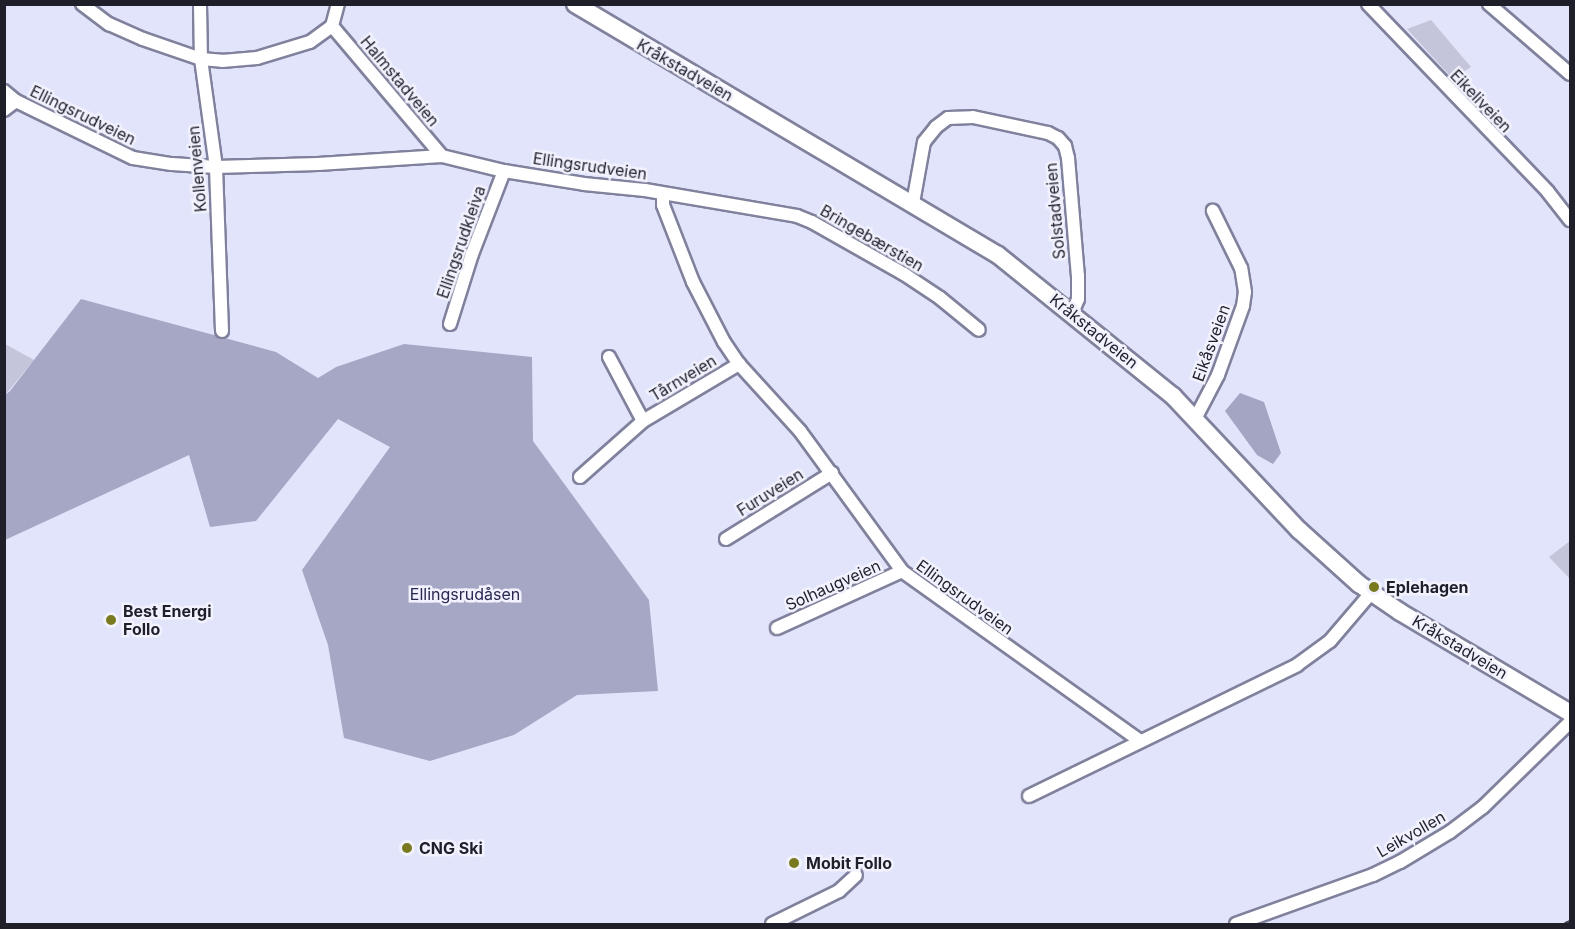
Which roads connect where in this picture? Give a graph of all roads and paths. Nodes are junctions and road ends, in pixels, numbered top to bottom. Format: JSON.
{"nodes":[{"id":1,"x":82,"y":4,"type":"edge"},
{"id":2,"x":200,"y":4,"type":"edge"},
{"id":3,"x":338,"y":4,"type":"edge"},
{"id":4,"x":575,"y":4,"type":"edge"},
{"id":5,"x":1368,"y":4,"type":"edge"},
{"id":6,"x":1489,"y":4,"type":"edge"},
{"id":7,"x":332,"y":26,"type":"junction"},
{"id":8,"x":201,"y":59,"type":"junction"},
{"id":9,"x":1570,"y":74,"type":"edge"},
{"id":10,"x":4,"y":91,"type":"edge"},
{"id":11,"x":16,"y":101,"type":"junction"},
{"id":12,"x":4,"y":110,"type":"edge"},
{"id":13,"x":442,"y":156,"type":"junction"},
{"id":14,"x":216,"y":167,"type":"junction"},
{"id":15,"x":504,"y":171,"type":"junction"},
{"id":16,"x":663,"y":194,"type":"junction"},
{"id":17,"x":913,"y":203,"type":"junction"},
{"id":18,"x":1213,"y":211,"type":"dead end"},
{"id":19,"x":1570,"y":220,"type":"edge"},
{"id":20,"x":1072,"y":313,"type":"junction"},
{"id":21,"x":450,"y":324,"type":"dead end"},
{"id":22,"x":979,"y":330,"type":"dead end"},
{"id":23,"x":222,"y":331,"type":"dead end"},
{"id":24,"x":609,"y":357,"type":"dead end"},
{"id":25,"x":739,"y":364,"type":"junction"},
{"id":26,"x":1195,"y":418,"type":"junction"},
{"id":27,"x":643,"y":421,"type":"junction"},
{"id":28,"x":832,"y":473,"type":"junction"},
{"id":29,"x":580,"y":477,"type":"dead end"},
{"id":30,"x":726,"y":539,"type":"dead end"},
{"id":31,"x":902,"y":571,"type":"junction"},
{"id":32,"x":1371,"y":592,"type":"junction"},
{"id":33,"x":777,"y":628,"type":"dead end"},
{"id":34,"x":1570,"y":713,"type":"edge"},
{"id":35,"x":1570,"y":722,"type":"edge"},
{"id":36,"x":1140,"y":741,"type":"junction"},
{"id":37,"x":1029,"y":796,"type":"dead end"},
{"id":38,"x":856,"y":875,"type":"dead end"},
{"id":39,"x":772,"y":924,"type":"edge"},
{"id":40,"x":1236,"y":924,"type":"edge"}],
"edges":[{"from":1,"to":8,"type":"street"},
{"from":2,"to":8,"type":"street","name":"Kollenveien"},
{"from":3,"to":7,"type":"street"},
{"from":4,"to":17,"type":"main road","name":"Kråkstadveien"},
{"from":5,"to":19,"type":"street","name":"Eikeliveien"},
{"from":6,"to":9,"type":"street"},
{"from":7,"to":8,"type":"street"},
{"from":7,"to":13,"type":"street","name":"Halmstadveien"},
{"from":8,"to":14,"type":"street","name":"Kollenveien"},
{"from":10,"to":11,"type":"street","name":"Ellingsrudveien"},
{"from":11,"to":12,"type":"street"},
{"from":11,"to":14,"type":"street","name":"Ellingsrudveien"},
{"from":13,"to":14,"type":"street","name":"Ellingsrudveien"},
{"from":13,"to":15,"type":"street","name":"Ellingsrudveien"},
{"from":14,"to":23,"type":"street","name":"Kollenveien"},
{"from":15,"to":16,"type":"street","name":"Ellingsrudveien"},
{"from":15,"to":21,"type":"street","name":"Ellingsrudkleiva"},
{"from":16,"to":22,"type":"street","name":"Bringebærstien"},
{"from":16,"to":25,"type":"street","name":"Ellingsrudveien"},
{"from":17,"to":20,"type":"main road","name":"Kråkstadveien"},
{"from":17,"to":20,"type":"street","name":"Solstadveien"},
{"from":18,"to":26,"type":"street","name":"Eikåsveien"},
{"from":20,"to":26,"type":"main road","name":"Kråkstadveien"},
{"from":24,"to":27,"type":"street","name":"Tårnveien"},
{"from":25,"to":27,"type":"street","name":"Tårnveien"},
{"from":25,"to":28,"type":"street","name":"Ellingsrudveien"},
{"from":26,"to":32,"type":"main road","name":"Kråkstadveien"},
{"from":27,"to":29,"type":"street","name":"Tårnveien"},
{"from":28,"to":30,"type":"street","name":"Furuveien"},
{"from":28,"to":31,"type":"street","name":"Ellingsrudveien"},
{"from":31,"to":33,"type":"street","name":"Solhaugveien"},
{"from":31,"to":36,"type":"street","name":"Ellingsrudveien"},
{"from":32,"to":34,"type":"main road","name":"Kråkstadveien"},
{"from":32,"to":36,"type":"street"},
{"from":35,"to":40,"type":"street","name":"Leikvollen"},
{"from":36,"to":37,"type":"street"},
{"from":38,"to":39,"type":"street"}]}
